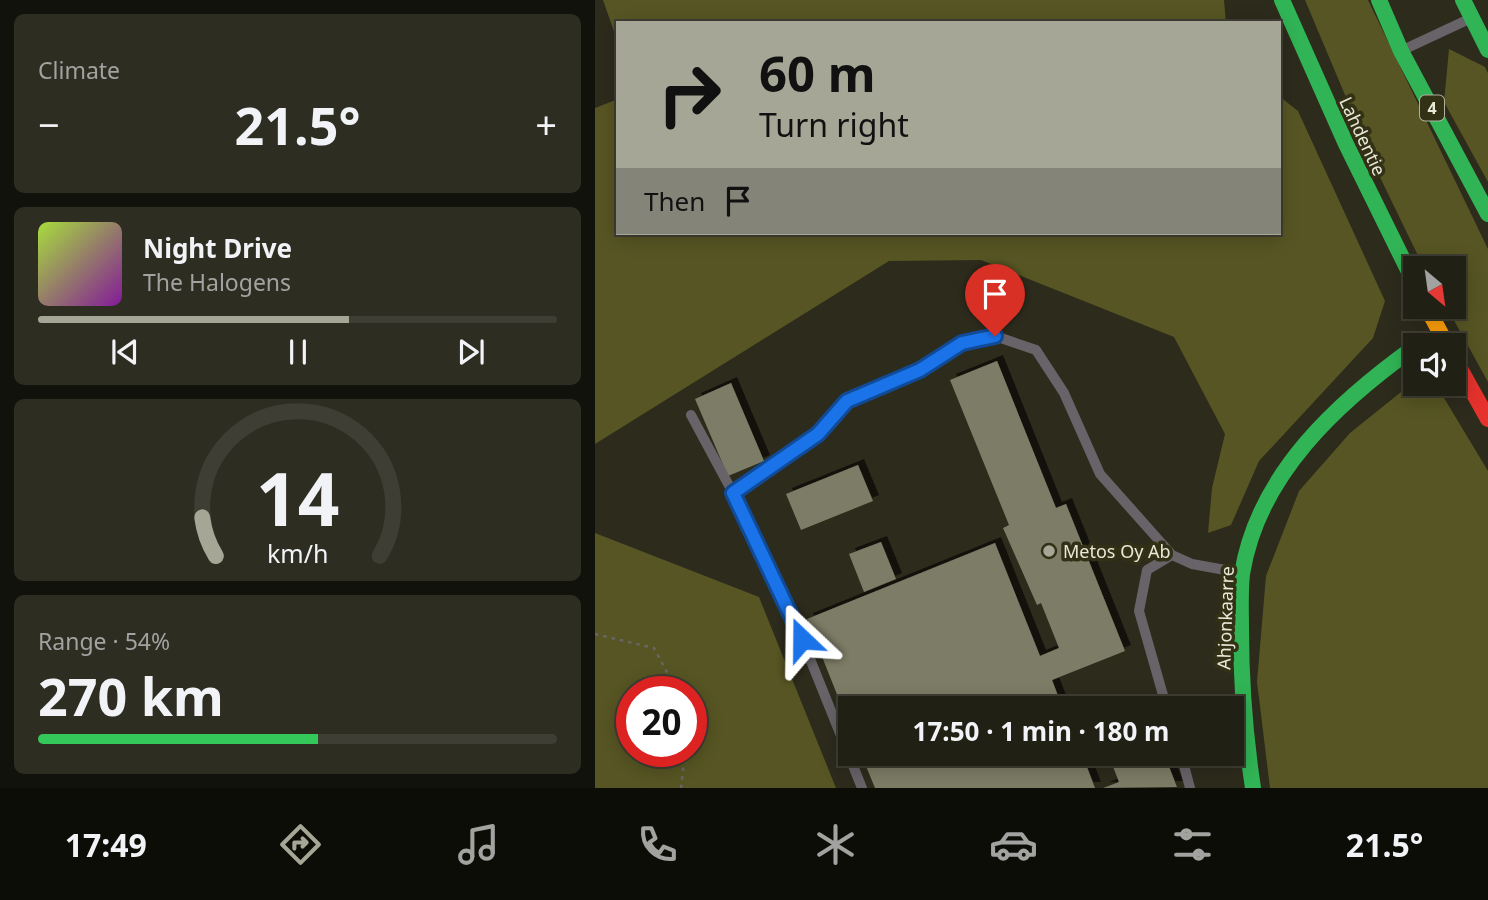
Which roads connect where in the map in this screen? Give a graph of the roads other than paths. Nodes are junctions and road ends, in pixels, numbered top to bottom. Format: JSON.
{"nodes":[{"id":1,"x":1282,"y":0,"type":"edge"},
{"id":2,"x":1379,"y":0,"type":"edge"},
{"id":3,"x":1463,"y":0,"type":"edge"},
{"id":4,"x":1471,"y":18,"type":"junction"},
{"id":5,"x":1488,"y":50,"type":"edge"},
{"id":6,"x":1401,"y":51,"type":"junction"},
{"id":7,"x":1488,"y":214,"type":"edge"},
{"id":8,"x":1403,"y":260,"type":"edge"},
{"id":9,"x":1403,"y":354,"type":"edge"},
{"id":10,"x":1466,"y":380,"type":"edge"},
{"id":11,"x":691,"y":415,"type":"dead end"},
{"id":12,"x":1488,"y":419,"type":"edge"},
{"id":13,"x":733,"y":493,"type":"junction"},
{"id":14,"x":1173,"y":555,"type":"junction"},
{"id":15,"x":1242,"y":573,"type":"junction"},
{"id":16,"x":1163,"y":696,"type":"edge"},
{"id":17,"x":1184,"y":766,"type":"edge"},
{"id":18,"x":862,"y":788,"type":"edge"},
{"id":19,"x":1190,"y":788,"type":"edge"},
{"id":20,"x":1254,"y":788,"type":"edge"}],
"edges":[{"from":1,"to":8,"type":"main road","name":"Lahdentie"},
{"from":2,"to":6,"type":"main road","number":"4"},
{"from":3,"to":4,"type":"main road"},
{"from":4,"to":5,"type":"main road"},
{"from":4,"to":6,"type":"lane"},
{"from":6,"to":7,"type":"main road","number":"4"},
{"from":9,"to":15,"type":"main road","name":"Ahjonkaarre"},
{"from":10,"to":12,"type":"main road"},
{"from":11,"to":13,"type":"lane"},
{"from":13,"to":14,"type":"lane"},
{"from":13,"to":18,"type":"lane"},
{"from":14,"to":15,"type":"lane"},
{"from":14,"to":16,"type":"lane"},
{"from":15,"to":20,"type":"main road","name":"Ahjonkaarre"},
{"from":17,"to":19,"type":"lane"}]}
